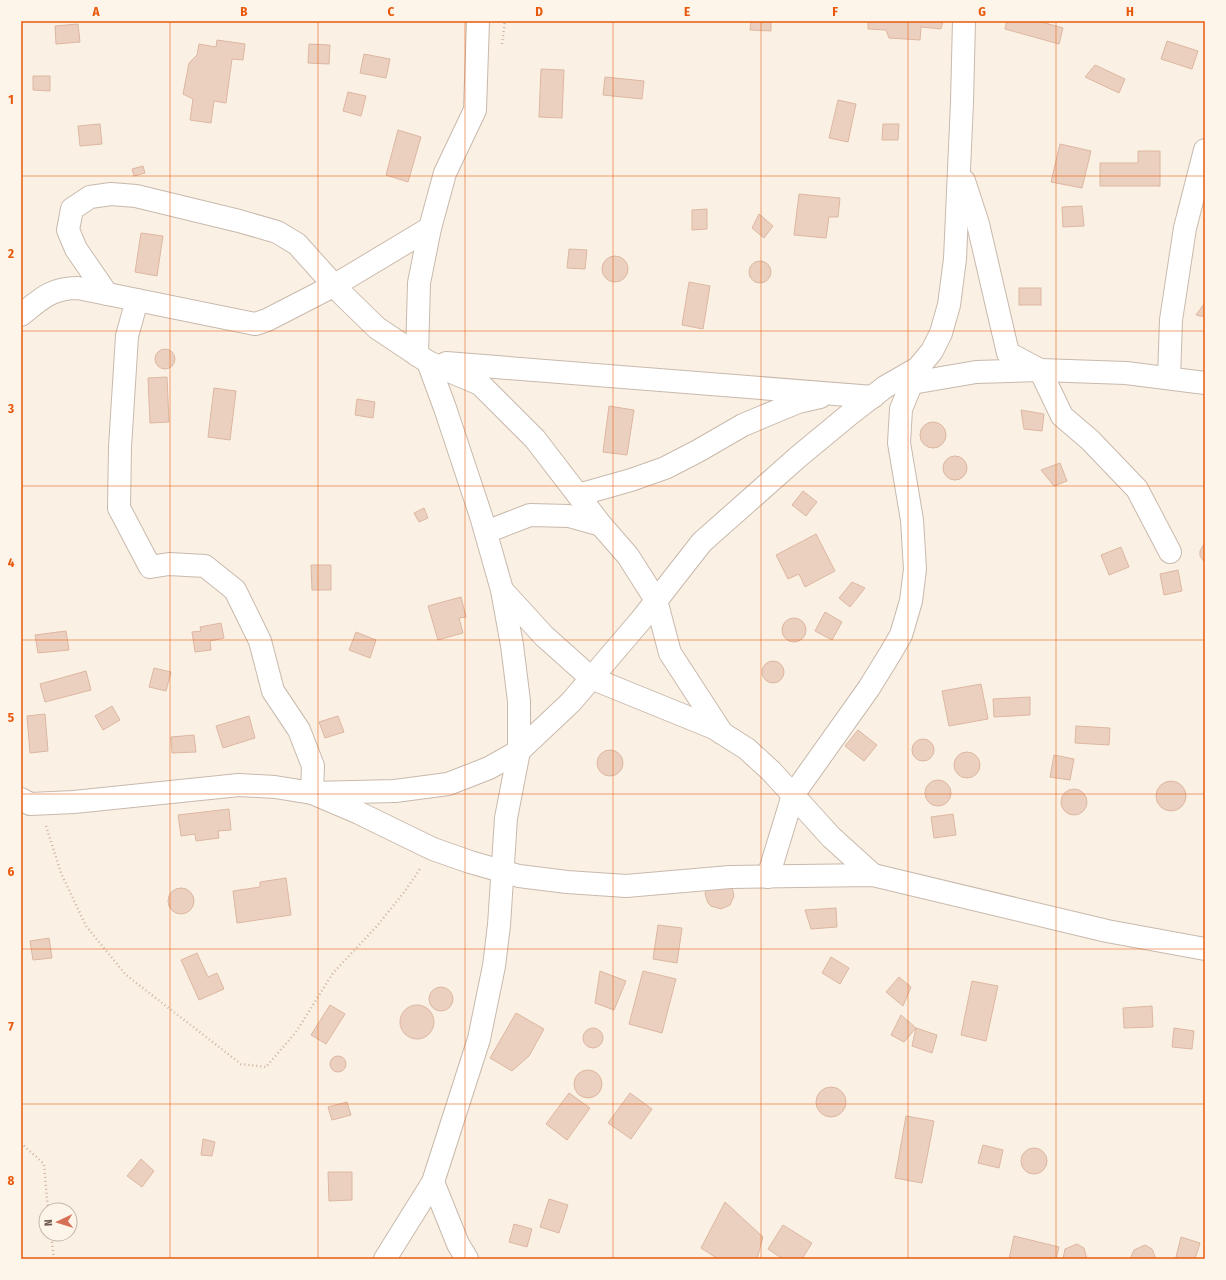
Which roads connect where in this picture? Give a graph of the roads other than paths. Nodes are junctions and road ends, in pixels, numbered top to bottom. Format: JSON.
{"nodes":[{"id":1,"x":478,"y":21,"type":"edge"},
{"id":2,"x":964,"y":21,"type":"edge"},
{"id":3,"x":1205,"y":150,"type":"edge"},
{"id":4,"x":959,"y":168,"type":"junction"},
{"id":5,"x":430,"y":228,"type":"junction"},
{"id":6,"x":335,"y":286,"type":"junction"},
{"id":7,"x":107,"y":294,"type":"junction"},
{"id":8,"x":137,"y":300,"type":"junction"},
{"id":9,"x":21,"y":315,"type":"edge"},
{"id":10,"x":422,"y":358,"type":"junction"},
{"id":11,"x":1040,"y":370,"type":"junction"},
{"id":12,"x":915,"y":375,"type":"junction"},
{"id":13,"x":1170,"y":378,"type":"junction"},
{"id":14,"x":1205,"y":383,"type":"edge"},
{"id":15,"x":834,"y":393,"type":"junction"},
{"id":16,"x":873,"y":397,"type":"junction"},
{"id":17,"x":578,"y":495,"type":"junction"},
{"id":18,"x":601,"y":525,"type":"junction"},
{"id":19,"x":486,"y":532,"type":"junction"},
{"id":20,"x":1170,"y":552,"type":"dead end"},
{"id":21,"x":502,"y":590,"type":"junction"},
{"id":22,"x":656,"y":600,"type":"junction"},
{"id":23,"x":591,"y":678,"type":"junction"},
{"id":24,"x":722,"y":733,"type":"junction"},
{"id":25,"x":519,"y":751,"type":"junction"},
{"id":26,"x":312,"y":793,"type":"junction"},
{"id":27,"x":793,"y":795,"type":"junction"},
{"id":28,"x":30,"y":802,"type":"edge"},
{"id":29,"x":502,"y":872,"type":"junction"},
{"id":30,"x":873,"y":875,"type":"junction"},
{"id":31,"x":768,"y":877,"type":"junction"},
{"id":32,"x":1205,"y":949,"type":"edge"},
{"id":33,"x":433,"y":1182,"type":"junction"},
{"id":34,"x":385,"y":1259,"type":"edge"},
{"id":35,"x":467,"y":1259,"type":"edge"}],
"edges":[{"from":1,"to":5,"type":"street"},
{"from":2,"to":4,"type":"street"},
{"from":3,"to":13,"type":"street"},
{"from":4,"to":11,"type":"street"},
{"from":4,"to":12,"type":"street"},
{"from":5,"to":6,"type":"street"},
{"from":5,"to":10,"type":"street"},
{"from":6,"to":7,"type":"street"},
{"from":6,"to":8,"type":"street"},
{"from":6,"to":10,"type":"street"},
{"from":7,"to":8,"type":"street"},
{"from":7,"to":9,"type":"street"},
{"from":8,"to":26,"type":"street"},
{"from":10,"to":15,"type":"street"},
{"from":10,"to":17,"type":"street"},
{"from":10,"to":19,"type":"street"},
{"from":11,"to":12,"type":"street"},
{"from":11,"to":13,"type":"street"},
{"from":11,"to":20,"type":"street"},
{"from":12,"to":16,"type":"street"},
{"from":12,"to":27,"type":"street"},
{"from":13,"to":14,"type":"street"},
{"from":15,"to":16,"type":"street"},
{"from":15,"to":17,"type":"street"},
{"from":16,"to":22,"type":"street"},
{"from":17,"to":18,"type":"street"},
{"from":18,"to":19,"type":"street"},
{"from":18,"to":22,"type":"street"},
{"from":19,"to":21,"type":"street"},
{"from":21,"to":23,"type":"street"},
{"from":21,"to":25,"type":"street"},
{"from":22,"to":23,"type":"street"},
{"from":22,"to":24,"type":"street"},
{"from":23,"to":24,"type":"street"},
{"from":23,"to":25,"type":"street"},
{"from":24,"to":27,"type":"street"},
{"from":25,"to":26,"type":"street"},
{"from":25,"to":29,"type":"street"},
{"from":26,"to":28,"type":"street"},
{"from":26,"to":29,"type":"street"},
{"from":27,"to":30,"type":"street"},
{"from":27,"to":31,"type":"street"},
{"from":29,"to":31,"type":"street"},
{"from":29,"to":33,"type":"street"},
{"from":30,"to":31,"type":"street"},
{"from":30,"to":32,"type":"street"},
{"from":33,"to":34,"type":"street"},
{"from":33,"to":35,"type":"street"}]}
